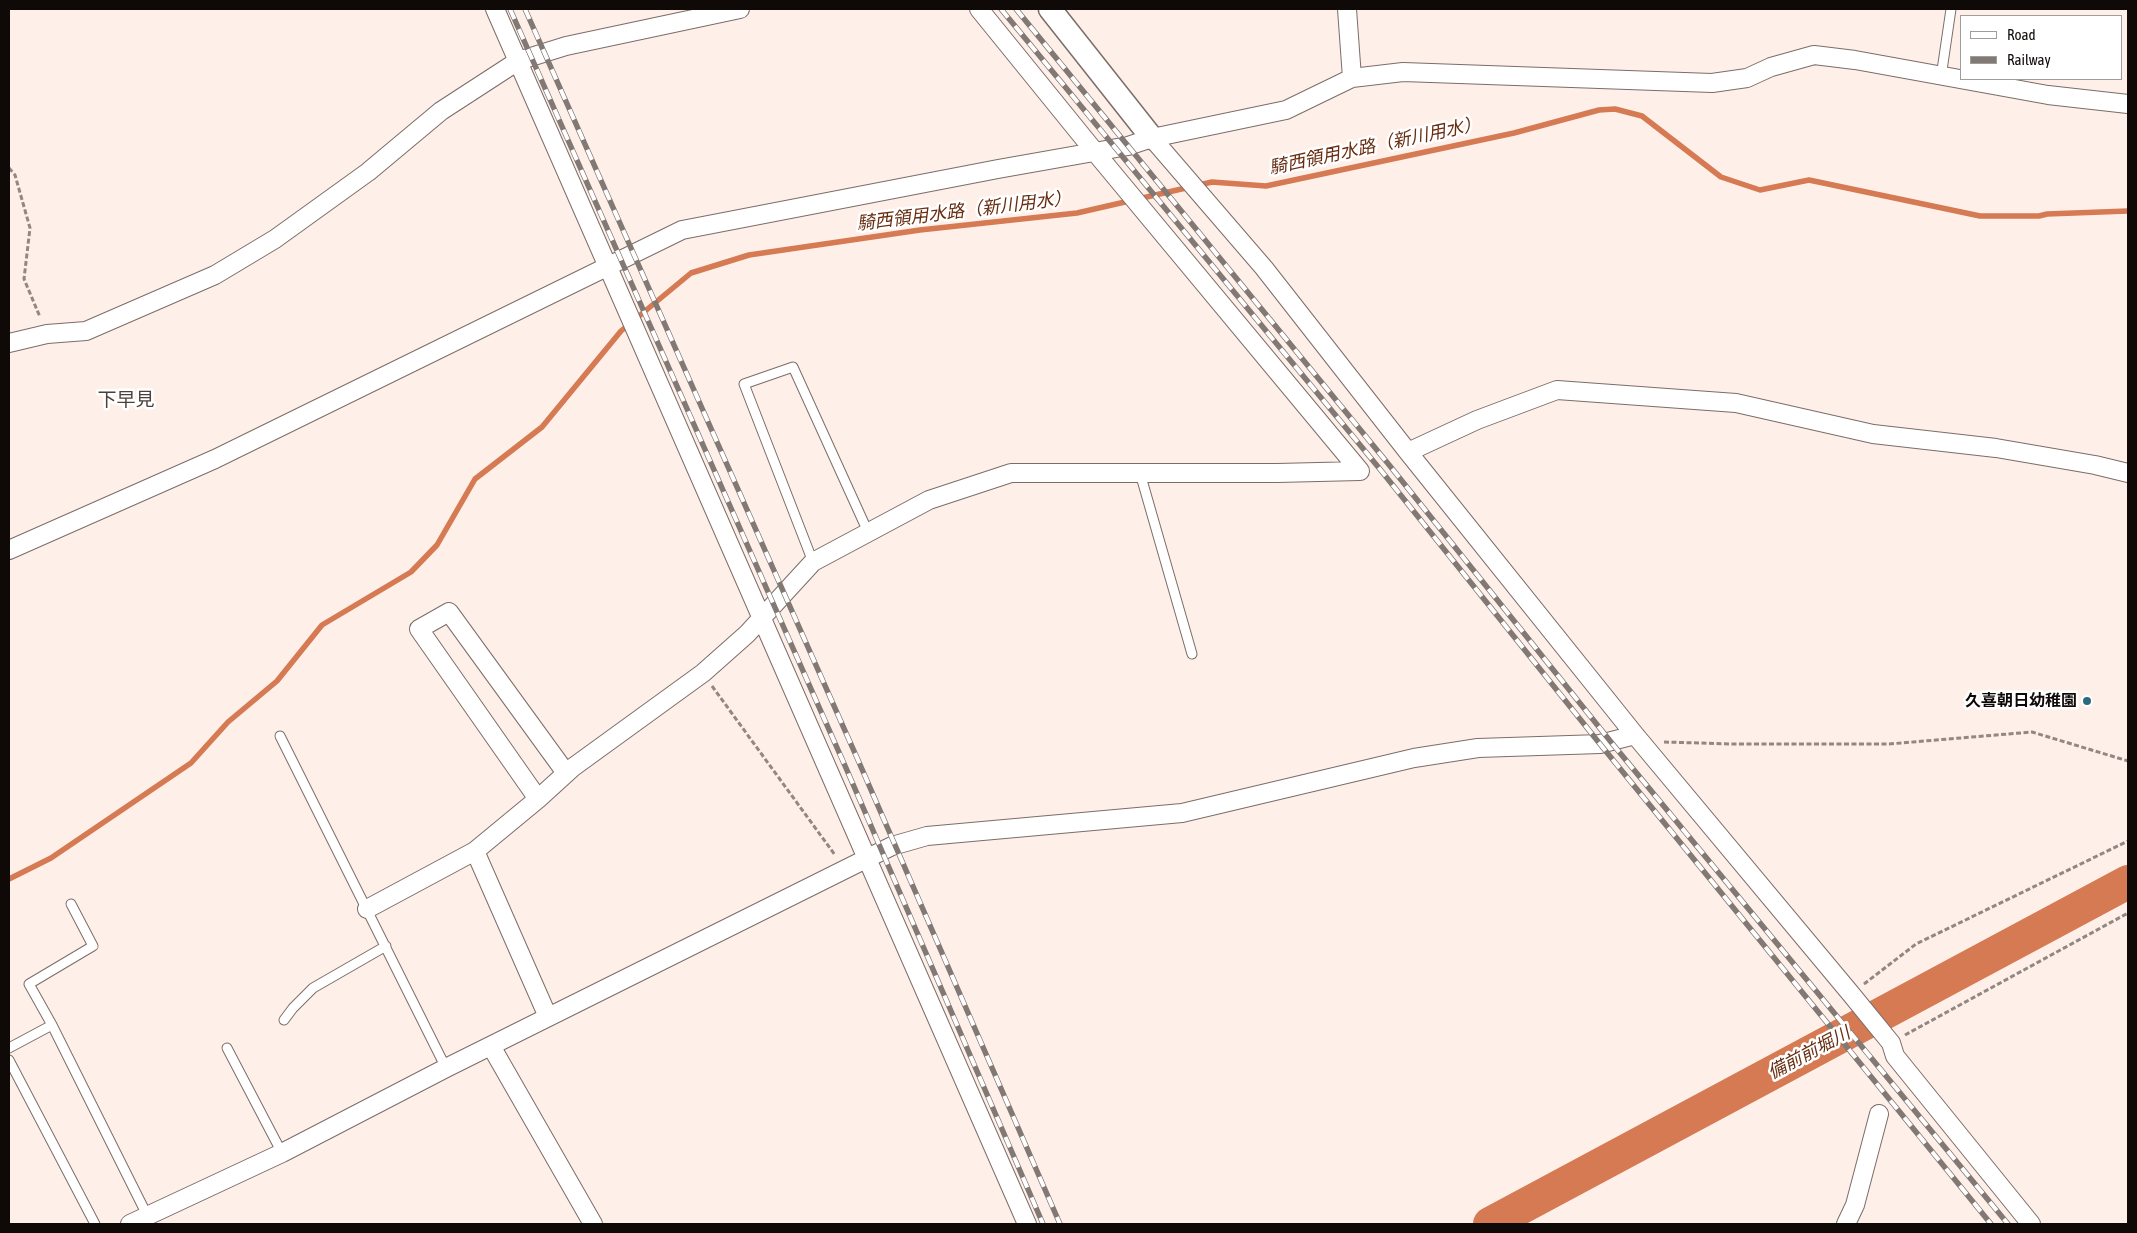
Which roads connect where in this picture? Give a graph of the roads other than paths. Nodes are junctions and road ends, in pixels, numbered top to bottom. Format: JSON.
{"nodes":[{"id":1,"x":495,"y":9,"type":"edge"},
{"id":2,"x":740,"y":9,"type":"edge"},
{"id":3,"x":980,"y":9,"type":"edge"},
{"id":4,"x":1050,"y":9,"type":"edge"},
{"id":5,"x":1347,"y":9,"type":"edge"},
{"id":6,"x":1951,"y":9,"type":"edge"},
{"id":7,"x":518,"y":61,"type":"junction"},
{"id":8,"x":1941,"y":77,"type":"junction"},
{"id":9,"x":1352,"y":78,"type":"junction"},
{"id":10,"x":2128,"y":104,"type":"edge"},
{"id":11,"x":1152,"y":138,"type":"junction"},
{"id":12,"x":1095,"y":152,"type":"junction"},
{"id":13,"x":608,"y":266,"type":"junction"},
{"id":14,"x":9,"y":343,"type":"edge"},
{"id":15,"x":1408,"y":452,"type":"junction"},
{"id":16,"x":1140,"y":473,"type":"junction"},
{"id":17,"x":2128,"y":473,"type":"edge"},
{"id":18,"x":868,"y":532,"type":"junction"},
{"id":19,"x":9,"y":550,"type":"edge"},
{"id":20,"x":813,"y":562,"type":"junction"},
{"id":21,"x":762,"y":617,"type":"junction"},
{"id":22,"x":1192,"y":654,"type":"dead end"},
{"id":23,"x":1635,"y":735,"type":"junction"},
{"id":24,"x":280,"y":736,"type":"dead end"},
{"id":25,"x":566,"y":773,"type":"junction"},
{"id":26,"x":538,"y":799,"type":"junction"},
{"id":27,"x":475,"y":851,"type":"junction"},
{"id":28,"x":867,"y":860,"type":"junction"},
{"id":29,"x":71,"y":904,"type":"dead end"},
{"id":30,"x":367,"y":909,"type":"junction"},
{"id":31,"x":386,"y":946,"type":"junction"},
{"id":32,"x":548,"y":1017,"type":"junction"},
{"id":33,"x":284,"y":1020,"type":"dead end"},
{"id":34,"x":52,"y":1025,"type":"junction"},
{"id":35,"x":490,"y":1046,"type":"junction"},
{"id":36,"x":9,"y":1048,"type":"edge"},
{"id":37,"x":227,"y":1048,"type":"dead end"},
{"id":38,"x":9,"y":1060,"type":"edge"},
{"id":39,"x":446,"y":1068,"type":"junction"},
{"id":40,"x":1879,"y":1114,"type":"dead end"},
{"id":41,"x":282,"y":1153,"type":"junction"},
{"id":42,"x":148,"y":1217,"type":"junction"},
{"id":43,"x":95,"y":1224,"type":"edge"},
{"id":44,"x":130,"y":1224,"type":"edge"},
{"id":45,"x":593,"y":1224,"type":"edge"},
{"id":46,"x":1027,"y":1224,"type":"edge"},
{"id":47,"x":1846,"y":1224,"type":"edge"},
{"id":48,"x":2031,"y":1224,"type":"edge"}],
"edges":[{"from":1,"to":7,"type":"street"},
{"from":2,"to":7,"type":"street"},
{"from":3,"to":12,"type":"street"},
{"from":4,"to":11,"type":"street"},
{"from":5,"to":9,"type":"street"},
{"from":6,"to":8,"type":"lane"},
{"from":7,"to":13,"type":"street"},
{"from":7,"to":14,"type":"street"},
{"from":8,"to":9,"type":"street"},
{"from":8,"to":10,"type":"street"},
{"from":9,"to":11,"type":"street"},
{"from":11,"to":12,"type":"street"},
{"from":11,"to":15,"type":"street"},
{"from":12,"to":13,"type":"street"},
{"from":12,"to":16,"type":"street"},
{"from":13,"to":19,"type":"street"},
{"from":13,"to":21,"type":"street"},
{"from":15,"to":17,"type":"street"},
{"from":15,"to":23,"type":"street"},
{"from":16,"to":18,"type":"street"},
{"from":16,"to":22,"type":"lane"},
{"from":18,"to":20,"type":"street"},
{"from":18,"to":20,"type":"lane"},
{"from":20,"to":21,"type":"street"},
{"from":21,"to":25,"type":"street"},
{"from":21,"to":28,"type":"street"},
{"from":23,"to":28,"type":"street"},
{"from":23,"to":48,"type":"street"},
{"from":24,"to":30,"type":"lane"},
{"from":25,"to":26,"type":"street"},
{"from":25,"to":26,"type":"street"},
{"from":26,"to":27,"type":"street"},
{"from":27,"to":30,"type":"street"},
{"from":27,"to":32,"type":"street"},
{"from":28,"to":32,"type":"street"},
{"from":28,"to":46,"type":"street"},
{"from":29,"to":34,"type":"lane"},
{"from":30,"to":31,"type":"lane"},
{"from":31,"to":33,"type":"lane"},
{"from":31,"to":39,"type":"lane"},
{"from":32,"to":35,"type":"street"},
{"from":34,"to":36,"type":"lane"},
{"from":34,"to":42,"type":"lane"},
{"from":35,"to":39,"type":"street"},
{"from":35,"to":45,"type":"street"},
{"from":37,"to":41,"type":"lane"},
{"from":38,"to":43,"type":"lane"},
{"from":39,"to":41,"type":"street"},
{"from":40,"to":47,"type":"street"},
{"from":41,"to":42,"type":"street"},
{"from":42,"to":44,"type":"street"}]}
